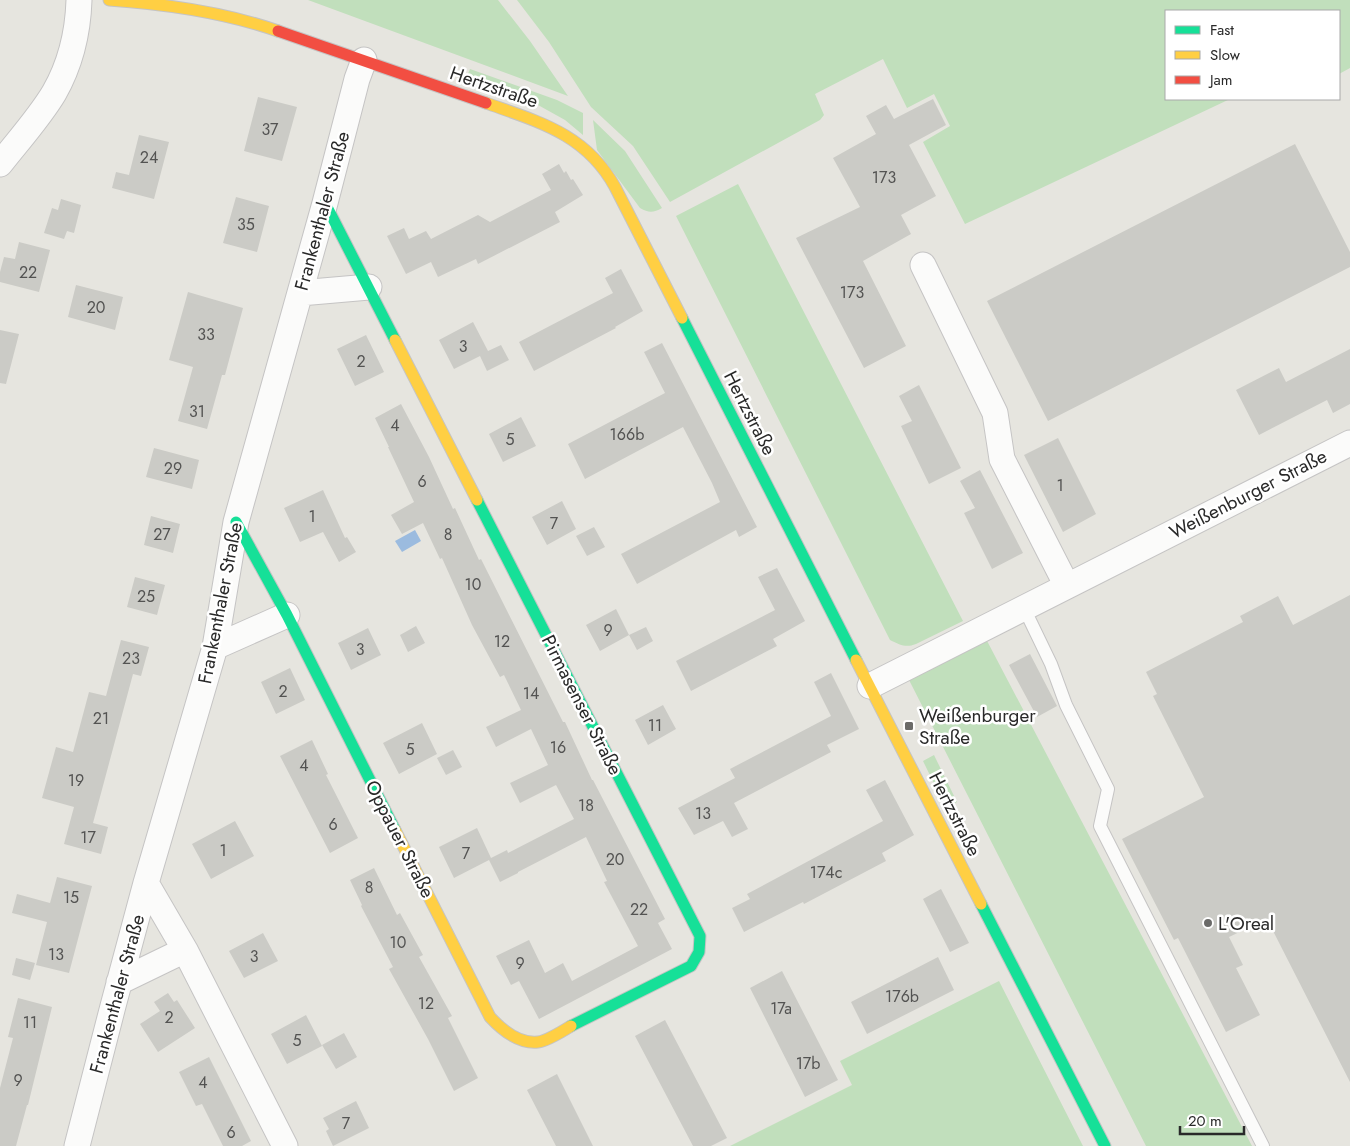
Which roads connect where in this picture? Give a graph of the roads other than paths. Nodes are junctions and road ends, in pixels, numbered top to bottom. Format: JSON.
{"nodes":[{"id":1,"x":79,"y":0,"type":"edge"},
{"id":2,"x":109,"y":0,"type":"edge"},
{"id":3,"x":364,"y":60,"type":"junction"},
{"id":4,"x":0,"y":164,"type":"edge"},
{"id":5,"x":325,"y":202,"type":"junction"},
{"id":6,"x":923,"y":265,"type":"dead end"},
{"id":7,"x":369,"y":287,"type":"junction"},
{"id":8,"x":300,"y":294,"type":"junction"},
{"id":9,"x":1350,"y":442,"type":"edge"},
{"id":10,"x":236,"y":522,"type":"junction"},
{"id":11,"x":1067,"y":586,"type":"junction"},
{"id":12,"x":1024,"y":608,"type":"junction"},
{"id":13,"x":287,"y":615,"type":"junction"},
{"id":14,"x":215,"y":647,"type":"junction"},
{"id":15,"x":870,"y":686,"type":"junction"},
{"id":16,"x":146,"y":883,"type":"junction"},
{"id":17,"x":184,"y":950,"type":"junction"},
{"id":18,"x":119,"y":982,"type":"junction"},
{"id":19,"x":533,"y":1042,"type":"joint"},
{"id":20,"x":77,"y":1146,"type":"edge"},
{"id":21,"x":285,"y":1146,"type":"edge"},
{"id":22,"x":1105,"y":1146,"type":"edge"},
{"id":23,"x":1263,"y":1146,"type":"edge"}],
"edges":[{"from":1,"to":4,"type":"street"},
{"from":2,"to":3,"type":"street","name":"Hertzstraße"},
{"from":3,"to":5,"type":"street","name":"Frankenthaler Straße"},
{"from":3,"to":15,"type":"street","name":"Hertzstraße"},
{"from":5,"to":7,"type":"street","name":"Pirmasenser Straße"},
{"from":5,"to":8,"type":"street","name":"Frankenthaler Straße"},
{"from":6,"to":11,"type":"street"},
{"from":7,"to":8,"type":"street"},
{"from":7,"to":19,"type":"street","name":"Pirmasenser Straße"},
{"from":8,"to":10,"type":"street","name":"Frankenthaler Straße"},
{"from":9,"to":11,"type":"street","name":"Weißenburger Straße"},
{"from":10,"to":13,"type":"street","name":"Oppauer Straße"},
{"from":10,"to":14,"type":"street","name":"Frankenthaler Straße"},
{"from":11,"to":12,"type":"street","name":"Weißenburger Straße"},
{"from":12,"to":15,"type":"street","name":"Weißenburger Straße"},
{"from":12,"to":23,"type":"lane"},
{"from":13,"to":14,"type":"street"},
{"from":13,"to":19,"type":"street","name":"Oppauer Straße"},
{"from":14,"to":16,"type":"street","name":"Frankenthaler Straße"},
{"from":15,"to":22,"type":"street","name":"Hertzstraße"},
{"from":16,"to":17,"type":"street"},
{"from":16,"to":18,"type":"street","name":"Frankenthaler Straße"},
{"from":17,"to":18,"type":"street"},
{"from":17,"to":21,"type":"street"},
{"from":18,"to":20,"type":"street","name":"Frankenthaler Straße"}]}
